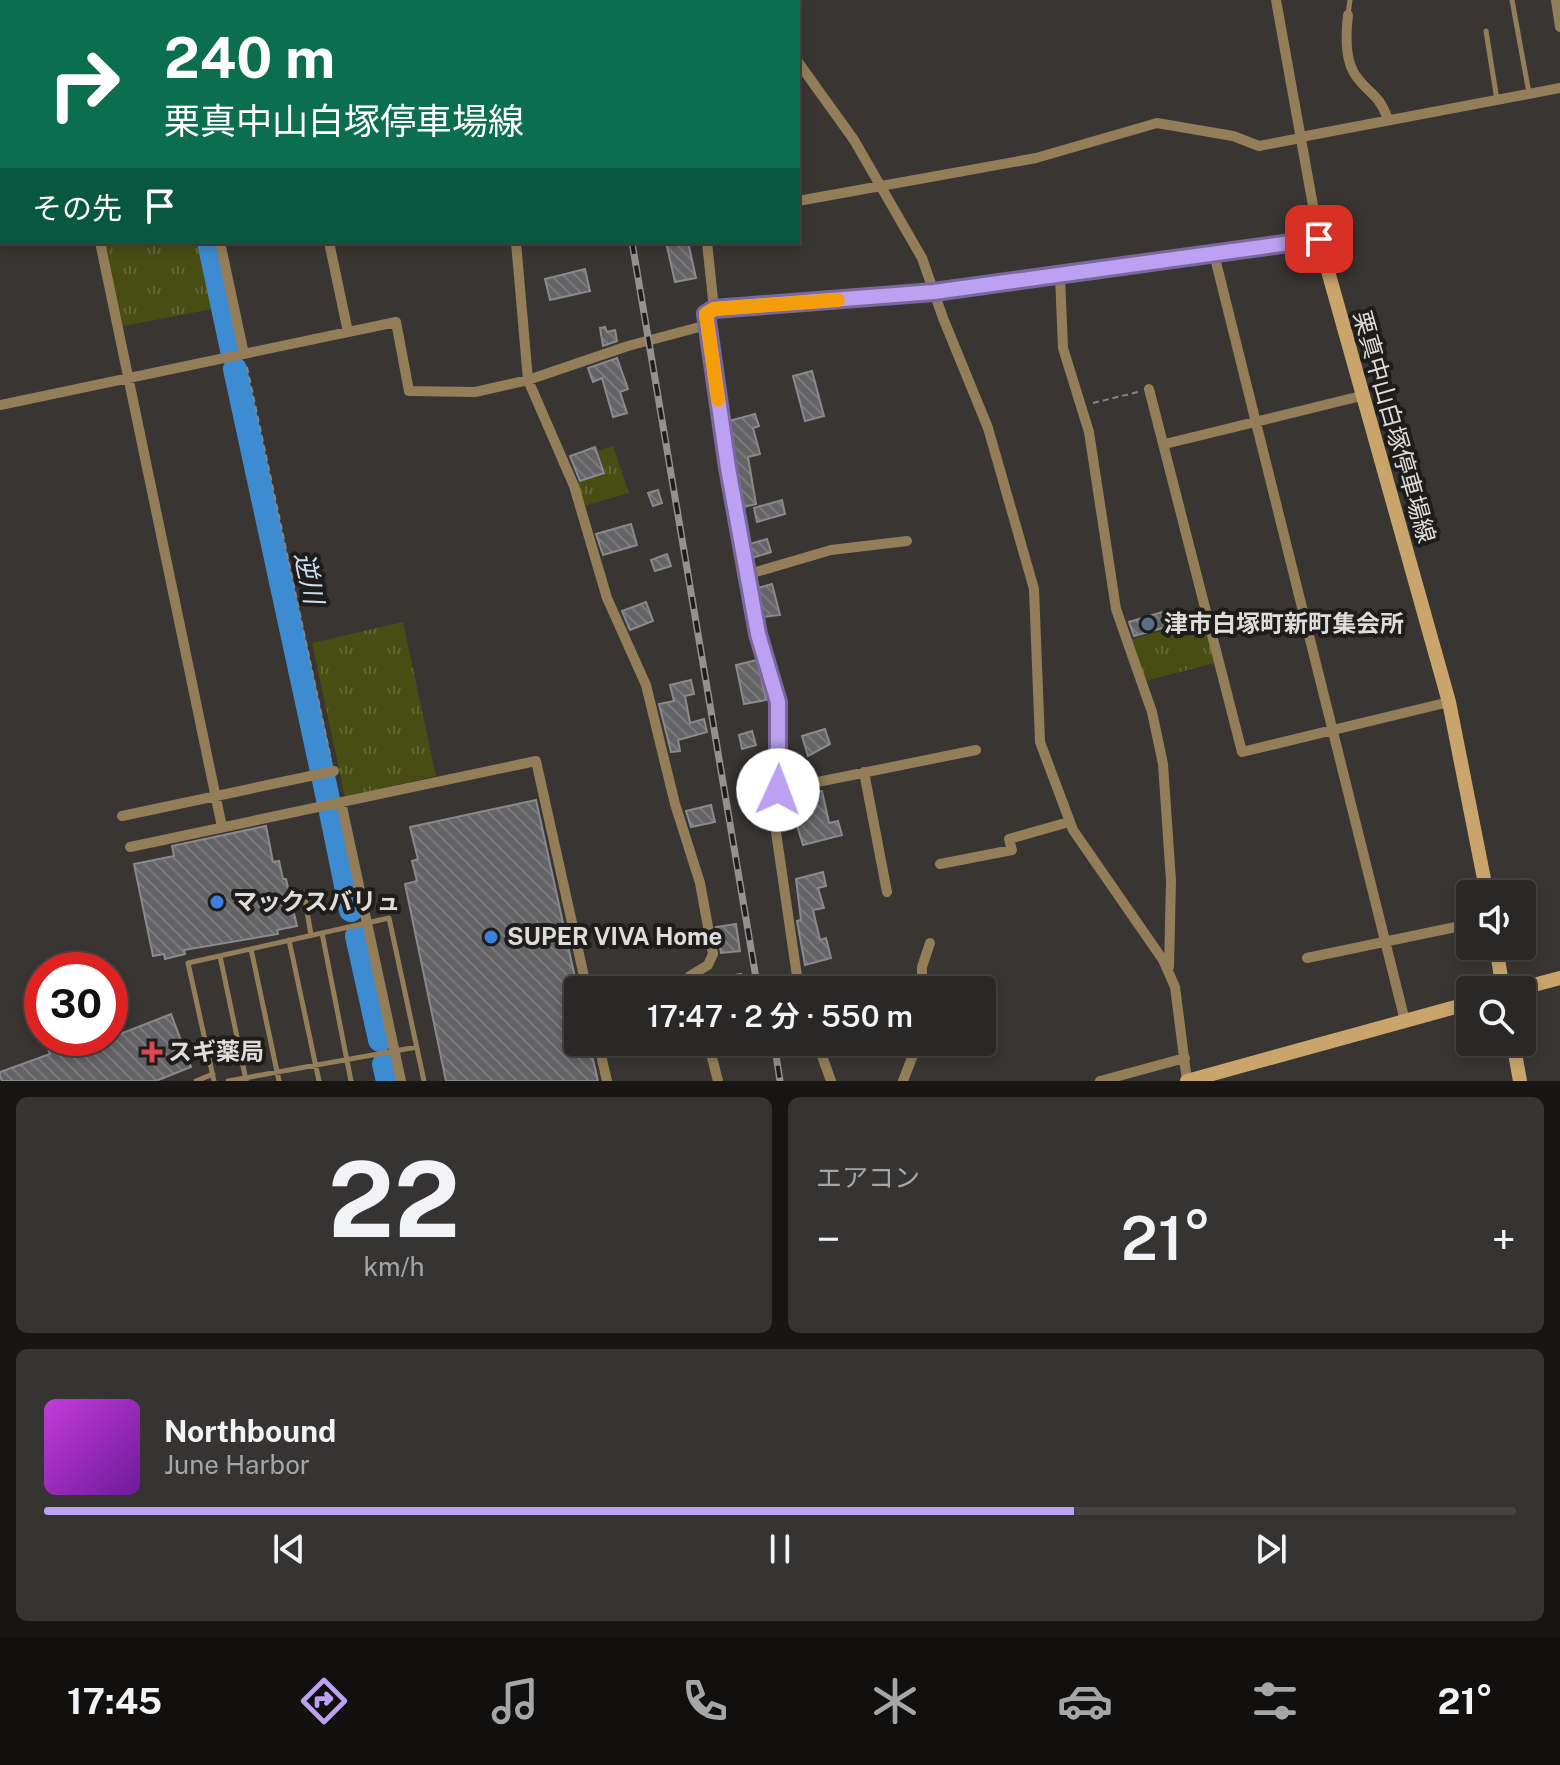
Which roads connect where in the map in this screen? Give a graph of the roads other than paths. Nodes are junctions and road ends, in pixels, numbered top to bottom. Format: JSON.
{"nodes":[{"id":1,"x":1276,"y":0,"type":"edge"},
{"id":2,"x":1350,"y":0,"type":"edge"},
{"id":3,"x":1512,"y":0,"type":"edge"},
{"id":4,"x":1556,"y":0,"type":"edge"},
{"id":5,"x":1348,"y":15,"type":"joint"},
{"id":6,"x":1560,"y":27,"type":"edge"},
{"id":7,"x":1486,"y":31,"type":"dead end"},
{"id":8,"x":800,"y":65,"type":"edge"},
{"id":9,"x":1560,"y":88,"type":"edge"},
{"id":10,"x":1529,"y":94,"type":"junction"},
{"id":11,"x":1497,"y":100,"type":"junction"},
{"id":12,"x":1388,"y":120,"type":"junction"},
{"id":13,"x":1301,"y":138,"type":"junction"},
{"id":14,"x":880,"y":186,"type":"junction"},
{"id":15,"x":800,"y":201,"type":"edge"},
{"id":16,"x":1319,"y":239,"type":"junction"},
{"id":17,"x":100,"y":244,"type":"edge"},
{"id":18,"x":220,"y":244,"type":"edge"},
{"id":19,"x":329,"y":244,"type":"edge"},
{"id":20,"x":516,"y":244,"type":"edge"},
{"id":21,"x":707,"y":244,"type":"edge"},
{"id":22,"x":1214,"y":254,"type":"junction"},
{"id":23,"x":1060,"y":276,"type":"junction"},
{"id":24,"x":934,"y":292,"type":"junction"},
{"id":25,"x":714,"y":309,"type":"junction"},
{"id":26,"x":707,"y":325,"type":"junction"},
{"id":27,"x":348,"y":332,"type":"junction"},
{"id":28,"x":244,"y":354,"type":"junction"},
{"id":29,"x":126,"y":377,"type":"junction"},
{"id":30,"x":528,"y":380,"type":"junction"},
{"id":31,"x":1149,"y":389,"type":"road end"},
{"id":32,"x":1361,"y":396,"type":"junction"},
{"id":33,"x":0,"y":405,"type":"edge"},
{"id":34,"x":1254,"y":423,"type":"junction"},
{"id":35,"x":1165,"y":444,"type":"junction"},
{"id":36,"x":907,"y":541,"type":"dead end"},
{"id":37,"x":749,"y":574,"type":"junction"},
{"id":38,"x":1449,"y":702,"type":"junction"},
{"id":39,"x":1330,"y":731,"type":"junction"},
{"id":40,"x":976,"y":750,"type":"dead end"},
{"id":41,"x":333,"y":772,"type":"road end"},
{"id":42,"x":864,"y":772,"type":"junction"},
{"id":43,"x":778,"y":790,"type":"junction"},
{"id":44,"x":215,"y":795,"type":"junction"},
{"id":45,"x":341,"y":802,"type":"junction"},
{"id":46,"x":122,"y":816,"type":"dead end"},
{"id":47,"x":1069,"y":822,"type":"junction"},
{"id":48,"x":222,"y":827,"type":"junction"},
{"id":49,"x":130,"y":847,"type":"dead end"},
{"id":50,"x":940,"y":864,"type":"dead end"},
{"id":51,"x":1484,"y":880,"type":"edge"},
{"id":52,"x":887,"y":892,"type":"dead end"},
{"id":53,"x":304,"y":893,"type":"dead end"},
{"id":54,"x":361,"y":924,"type":"junction"},
{"id":55,"x":1456,"y":927,"type":"edge"},
{"id":56,"x":322,"y":933,"type":"junction"},
{"id":57,"x":311,"y":935,"type":"junction"},
{"id":58,"x":289,"y":940,"type":"junction"},
{"id":59,"x":1384,"y":942,"type":"junction"},
{"id":60,"x":930,"y":943,"type":"dead end"},
{"id":61,"x":251,"y":949,"type":"junction"},
{"id":62,"x":220,"y":956,"type":"junction"},
{"id":63,"x":1307,"y":958,"type":"dead end"},
{"id":64,"x":1169,"y":973,"type":"junction"},
{"id":65,"x":584,"y":976,"type":"edge"},
{"id":66,"x":690,"y":976,"type":"edge"},
{"id":67,"x":797,"y":976,"type":"edge"},
{"id":68,"x":922,"y":976,"type":"edge"},
{"id":69,"x":1560,"y":978,"type":"edge"},
{"id":70,"x":1536,"y":984,"type":"edge"},
{"id":71,"x":1456,"y":1007,"type":"edge"},
{"id":72,"x":1405,"y":1021,"type":"junction"},
{"id":73,"x":417,"y":1047,"type":"junction"},
{"id":74,"x":389,"y":1052,"type":"junction"},
{"id":75,"x":601,"y":1056,"type":"edge"},
{"id":76,"x":712,"y":1056,"type":"edge"},
{"id":77,"x":822,"y":1056,"type":"edge"},
{"id":78,"x":913,"y":1056,"type":"edge"},
{"id":79,"x":1516,"y":1056,"type":"edge"},
{"id":80,"x":1185,"y":1058,"type":"junction"},
{"id":81,"x":347,"y":1059,"type":"junction"},
{"id":82,"x":315,"y":1065,"type":"junction"},
{"id":83,"x":277,"y":1072,"type":"junction"},
{"id":84,"x":214,"y":1078,"type":"edge"},
{"id":85,"x":246,"y":1080,"type":"edge"},
{"id":86,"x":196,"y":1081,"type":"edge"},
{"id":87,"x":228,"y":1081,"type":"edge"},
{"id":88,"x":279,"y":1081,"type":"edge"},
{"id":89,"x":319,"y":1081,"type":"edge"},
{"id":90,"x":351,"y":1081,"type":"edge"},
{"id":91,"x":401,"y":1081,"type":"edge"},
{"id":92,"x":424,"y":1081,"type":"edge"},
{"id":93,"x":607,"y":1081,"type":"edge"},
{"id":94,"x":718,"y":1081,"type":"edge"},
{"id":95,"x":831,"y":1081,"type":"edge"},
{"id":96,"x":903,"y":1081,"type":"edge"},
{"id":97,"x":1100,"y":1081,"type":"edge"},
{"id":98,"x":1187,"y":1081,"type":"edge"},
{"id":99,"x":1520,"y":1081,"type":"edge"}],
"edges":[{"from":1,"to":13,"type":"street"},
{"from":2,"to":5,"type":"lane"},
{"from":3,"to":10,"type":"lane"},
{"from":4,"to":6,"type":"street"},
{"from":5,"to":12,"type":"street"},
{"from":7,"to":11,"type":"lane"},
{"from":8,"to":14,"type":"street"},
{"from":9,"to":10,"type":"street"},
{"from":10,"to":11,"type":"street"},
{"from":11,"to":12,"type":"street"},
{"from":12,"to":13,"type":"street"},
{"from":13,"to":14,"type":"street"},
{"from":13,"to":16,"type":"street"},
{"from":14,"to":15,"type":"street"},
{"from":14,"to":24,"type":"street"},
{"from":16,"to":22,"type":"main road"},
{"from":16,"to":32,"type":"main road","name":"栗真中山白塚停車場線"},
{"from":17,"to":29,"type":"street"},
{"from":18,"to":28,"type":"street"},
{"from":19,"to":27,"type":"street"},
{"from":20,"to":30,"type":"street"},
{"from":21,"to":25,"type":"street"},
{"from":22,"to":23,"type":"main road"},
{"from":22,"to":34,"type":"street"},
{"from":23,"to":24,"type":"main road"},
{"from":23,"to":64,"type":"street"},
{"from":24,"to":25,"type":"main road"},
{"from":24,"to":47,"type":"street"},
{"from":25,"to":26,"type":"street"},
{"from":26,"to":30,"type":"street"},
{"from":26,"to":37,"type":"street"},
{"from":27,"to":28,"type":"street"},
{"from":27,"to":30,"type":"street"},
{"from":28,"to":29,"type":"street"},
{"from":29,"to":33,"type":"street"},
{"from":29,"to":44,"type":"street"},
{"from":30,"to":66,"type":"street"},
{"from":31,"to":35,"type":"street"},
{"from":32,"to":34,"type":"street"},
{"from":32,"to":38,"type":"main road","name":"栗真中山白塚停車場線"},
{"from":34,"to":35,"type":"street"},
{"from":34,"to":39,"type":"street"},
{"from":35,"to":39,"type":"street"},
{"from":36,"to":37,"type":"street"},
{"from":37,"to":43,"type":"street"},
{"from":38,"to":39,"type":"street"},
{"from":38,"to":51,"type":"main road","name":"栗真中山白塚停車場線"},
{"from":39,"to":59,"type":"street"},
{"from":40,"to":42,"type":"street"},
{"from":41,"to":44,"type":"street"},
{"from":42,"to":43,"type":"street"},
{"from":42,"to":52,"type":"street"},
{"from":43,"to":67,"type":"street"},
{"from":44,"to":46,"type":"street"},
{"from":44,"to":48,"type":"street"},
{"from":45,"to":48,"type":"street"},
{"from":45,"to":54,"type":"street"},
{"from":45,"to":65,"type":"street"},
{"from":47,"to":50,"type":"street"},
{"from":47,"to":64,"type":"street"},
{"from":48,"to":49,"type":"street"},
{"from":53,"to":57,"type":"lane"},
{"from":54,"to":56,"type":"lane"},
{"from":54,"to":73,"type":"lane"},
{"from":54,"to":74,"type":"street"},
{"from":55,"to":59,"type":"street"},
{"from":56,"to":57,"type":"lane"},
{"from":56,"to":81,"type":"lane"},
{"from":57,"to":58,"type":"lane"},
{"from":58,"to":61,"type":"lane"},
{"from":58,"to":82,"type":"lane"},
{"from":59,"to":63,"type":"street"},
{"from":59,"to":72,"type":"street"},
{"from":60,"to":68,"type":"street"},
{"from":61,"to":62,"type":"lane"},
{"from":61,"to":83,"type":"lane"},
{"from":62,"to":84,"type":"lane"},
{"from":62,"to":85,"type":"lane"},
{"from":64,"to":80,"type":"street"},
{"from":69,"to":70,"type":"main road"},
{"from":71,"to":72,"type":"main road"},
{"from":72,"to":98,"type":"main road"},
{"from":73,"to":74,"type":"lane"},
{"from":73,"to":92,"type":"lane"},
{"from":74,"to":81,"type":"lane"},
{"from":74,"to":91,"type":"street"},
{"from":75,"to":93,"type":"street"},
{"from":76,"to":94,"type":"street"},
{"from":77,"to":95,"type":"street"},
{"from":78,"to":96,"type":"street"},
{"from":79,"to":99,"type":"main road"},
{"from":80,"to":97,"type":"street"},
{"from":80,"to":98,"type":"street"},
{"from":81,"to":82,"type":"lane"},
{"from":81,"to":90,"type":"lane"},
{"from":82,"to":83,"type":"lane"},
{"from":82,"to":89,"type":"lane"},
{"from":83,"to":85,"type":"lane"},
{"from":83,"to":88,"type":"lane"},
{"from":84,"to":86,"type":"lane"},
{"from":85,"to":87,"type":"lane"}]}
